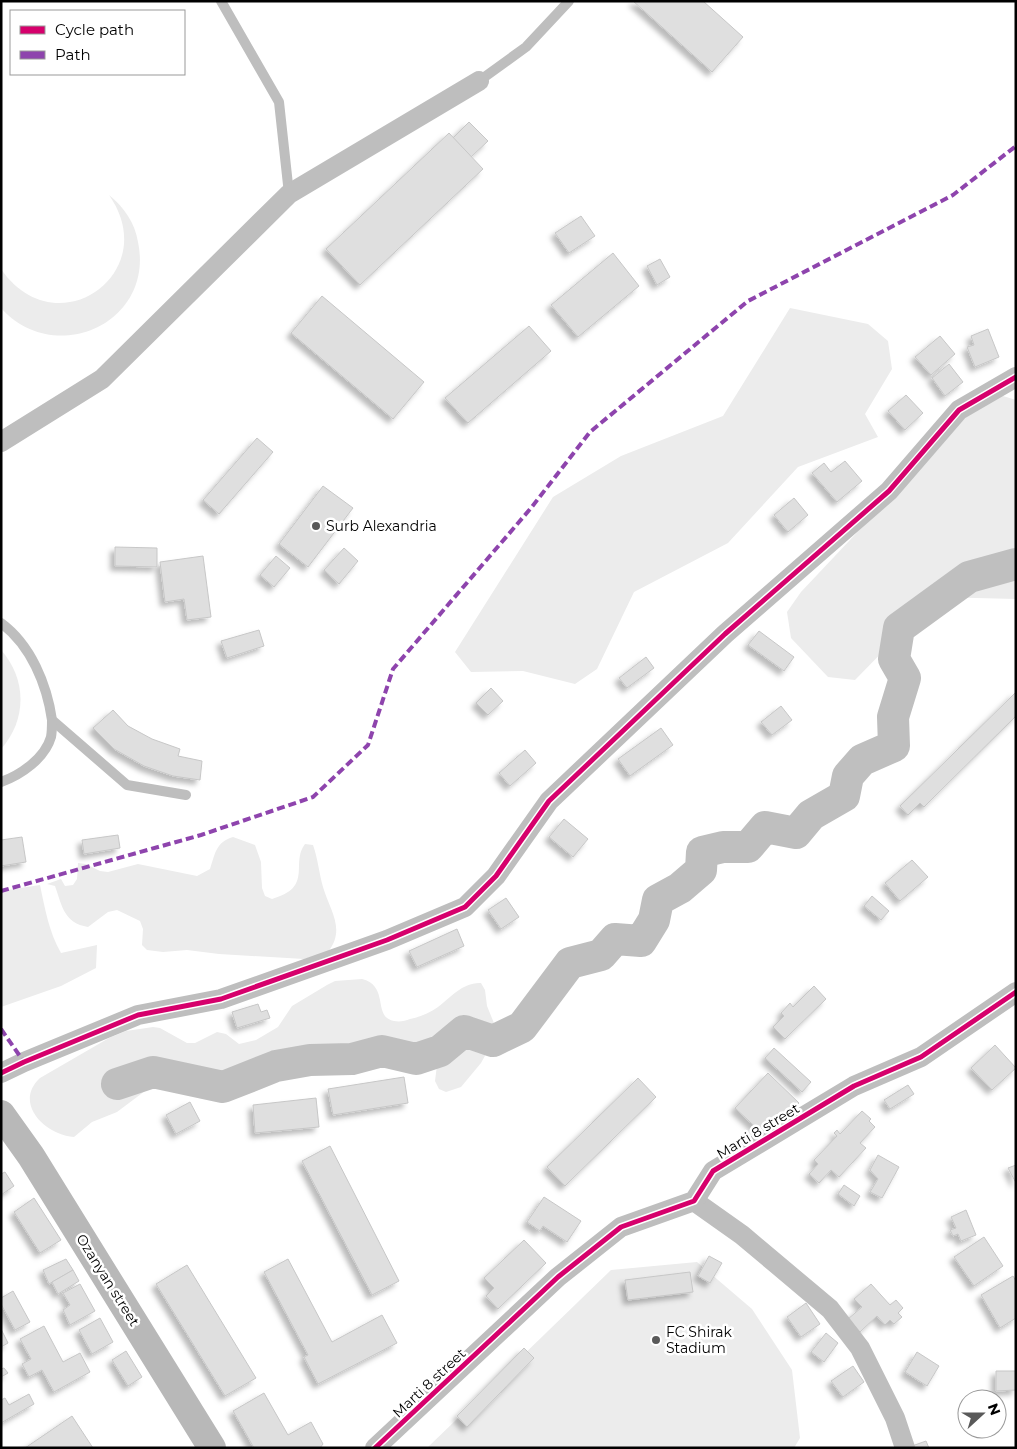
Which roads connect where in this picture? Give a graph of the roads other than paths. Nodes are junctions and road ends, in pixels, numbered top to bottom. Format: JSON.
{"nodes":[{"id":1,"x":221,"y":1,"type":"edge"},
{"id":2,"x":569,"y":1,"type":"edge"},
{"id":3,"x":479,"y":81,"type":"joint"},
{"id":4,"x":289,"y":194,"type":"junction"},
{"id":5,"x":1016,"y":376,"type":"edge"},
{"id":6,"x":1,"y":442,"type":"edge"},
{"id":7,"x":1,"y":624,"type":"edge"},
{"id":8,"x":52,"y":720,"type":"junction"},
{"id":9,"x":1,"y":782,"type":"edge"},
{"id":10,"x":186,"y":795,"type":"dead end"},
{"id":11,"x":1016,"y":992,"type":"edge"},
{"id":12,"x":1,"y":1073,"type":"edge"},
{"id":13,"x":1,"y":1114,"type":"edge"},
{"id":14,"x":694,"y":1201,"type":"junction"},
{"id":15,"x":900,"y":1444,"type":"edge"},
{"id":16,"x":212,"y":1448,"type":"edge"},
{"id":17,"x":375,"y":1448,"type":"edge"}],
"edges":[{"from":1,"to":4,"type":"lane"},
{"from":2,"to":3,"type":"lane"},
{"from":3,"to":4,"type":"street"},
{"from":4,"to":6,"type":"street"},
{"from":5,"to":12,"type":"street"},
{"from":7,"to":8,"type":"lane"},
{"from":8,"to":9,"type":"lane"},
{"from":8,"to":10,"type":"lane"},
{"from":11,"to":14,"type":"street","name":"Marti 8 street"},
{"from":13,"to":16,"type":"main road","name":"Ozanyan street"},
{"from":14,"to":15,"type":"street"},
{"from":14,"to":17,"type":"street","name":"Marti 8 street"}]}
